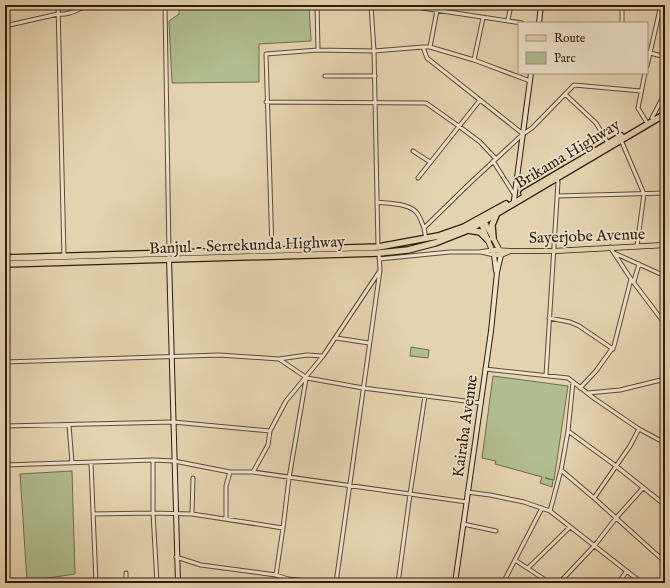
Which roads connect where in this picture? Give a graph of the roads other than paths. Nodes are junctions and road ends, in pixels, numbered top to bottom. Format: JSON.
{"nodes":[{"id":1,"x":58,"y":5,"type":"edge"},
{"id":2,"x":90,"y":5,"type":"edge"},
{"id":3,"x":165,"y":5,"type":"edge"},
{"id":4,"x":317,"y":5,"type":"edge"},
{"id":5,"x":371,"y":5,"type":"edge"},
{"id":6,"x":420,"y":5,"type":"edge"},
{"id":7,"x":438,"y":5,"type":"edge"},
{"id":8,"x":511,"y":5,"type":"edge"},
{"id":9,"x":541,"y":5,"type":"edge"},
{"id":10,"x":622,"y":5,"type":"edge"},
{"id":11,"x":661,"y":5,"type":"edge"},
{"id":12,"x":84,"y":6,"type":"edge"},
{"id":13,"x":438,"y":10,"type":"junction"},
{"id":14,"x":58,"y":14,"type":"junction"},
{"id":15,"x":483,"y":18,"type":"junction"},
{"id":16,"x":508,"y":20,"type":"junction"},
{"id":17,"x":518,"y":22,"type":"edge"},
{"id":18,"x":538,"y":22,"type":"edge"},
{"id":19,"x":622,"y":22,"type":"edge"},
{"id":20,"x":5,"y":26,"type":"edge"},
{"id":21,"x":423,"y":47,"type":"junction"},
{"id":22,"x":430,"y":47,"type":"junction"},
{"id":23,"x":318,"y":50,"type":"junction"},
{"id":24,"x":374,"y":51,"type":"junction"},
{"id":25,"x":649,"y":53,"type":"edge"},
{"id":26,"x":665,"y":57,"type":"edge"},
{"id":27,"x":474,"y":60,"type":"junction"},
{"id":28,"x":531,"y":74,"type":"edge"},
{"id":29,"x":645,"y":74,"type":"edge"},
{"id":30,"x":325,"y":76,"type":"dead end"},
{"id":31,"x":375,"y":76,"type":"junction"},
{"id":32,"x":530,"y":81,"type":"junction"},
{"id":33,"x":641,"y":91,"type":"junction"},
{"id":34,"x":665,"y":93,"type":"edge"},
{"id":35,"x":565,"y":94,"type":"junction"},
{"id":36,"x":480,"y":100,"type":"junction"},
{"id":37,"x":266,"y":102,"type":"junction"},
{"id":38,"x":375,"y":102,"type":"junction"},
{"id":39,"x":665,"y":110,"type":"edge"},
{"id":40,"x":665,"y":114,"type":"edge"},
{"id":41,"x":649,"y":119,"type":"junction"},
{"id":42,"x":460,"y":126,"type":"junction"},
{"id":43,"x":523,"y":134,"type":"junction"},
{"id":44,"x":621,"y":140,"type":"junction"},
{"id":45,"x":608,"y":143,"type":"junction"},
{"id":46,"x":414,"y":151,"type":"dead end"},
{"id":47,"x":494,"y":160,"type":"junction"},
{"id":48,"x":430,"y":162,"type":"junction"},
{"id":49,"x":557,"y":176,"type":"junction"},
{"id":50,"x":418,"y":178,"type":"dead end"},
{"id":51,"x":665,"y":193,"type":"edge"},
{"id":52,"x":644,"y":194,"type":"junction"},
{"id":53,"x":557,"y":196,"type":"junction"},
{"id":54,"x":514,"y":197,"type":"junction"},
{"id":55,"x":377,"y":202,"type":"junction"},
{"id":56,"x":498,"y":213,"type":"junction"},
{"id":57,"x":482,"y":220,"type":"junction"},
{"id":58,"x":424,"y":228,"type":"junction"},
{"id":59,"x":468,"y":230,"type":"junction"},
{"id":60,"x":426,"y":239,"type":"junction"},
{"id":61,"x":490,"y":239,"type":"junction"},
{"id":62,"x":665,"y":245,"type":"edge"},
{"id":63,"x":637,"y":246,"type":"junction"},
{"id":64,"x":610,"y":247,"type":"junction"},
{"id":65,"x":500,"y":249,"type":"junction"},
{"id":66,"x":379,"y":250,"type":"junction"},
{"id":67,"x":492,"y":250,"type":"junction"},
{"id":68,"x":272,"y":251,"type":"junction"},
{"id":69,"x":510,"y":251,"type":"junction"},
{"id":70,"x":554,"y":251,"type":"junction"},
{"id":71,"x":479,"y":252,"type":"junction"},
{"id":72,"x":614,"y":253,"type":"junction"},
{"id":73,"x":501,"y":255,"type":"junction"},
{"id":74,"x":64,"y":256,"type":"junction"},
{"id":75,"x":494,"y":256,"type":"junction"},
{"id":76,"x":169,"y":257,"type":"junction"},
{"id":77,"x":5,"y":258,"type":"edge"},
{"id":78,"x":379,"y":259,"type":"junction"},
{"id":79,"x":5,"y":264,"type":"edge"},
{"id":80,"x":638,"y":264,"type":"junction"},
{"id":81,"x":380,"y":270,"type":"junction"},
{"id":82,"x":497,"y":272,"type":"junction"},
{"id":83,"x":665,"y":276,"type":"edge"},
{"id":84,"x":632,"y":280,"type":"junction"},
{"id":85,"x":549,"y":318,"type":"junction"},
{"id":86,"x":665,"y":324,"type":"edge"},
{"id":87,"x":336,"y":338,"type":"junction"},
{"id":88,"x":369,"y":343,"type":"junction"},
{"id":89,"x":613,"y":349,"type":"junction"},
{"id":90,"x":323,"y":356,"type":"junction"},
{"id":91,"x":172,"y":357,"type":"junction"},
{"id":92,"x":279,"y":359,"type":"junction"},
{"id":93,"x":5,"y":362,"type":"edge"},
{"id":94,"x":485,"y":370,"type":"junction"},
{"id":95,"x":546,"y":375,"type":"junction"},
{"id":96,"x":307,"y":378,"type":"junction"},
{"id":97,"x":665,"y":379,"type":"edge"},
{"id":98,"x":573,"y":382,"type":"junction"},
{"id":99,"x":363,"y":388,"type":"junction"},
{"id":100,"x":580,"y":388,"type":"junction"},
{"id":101,"x":588,"y":393,"type":"junction"},
{"id":102,"x":425,"y":396,"type":"junction"},
{"id":103,"x":481,"y":403,"type":"junction"},
{"id":104,"x":173,"y":422,"type":"junction"},
{"id":105,"x":5,"y":426,"type":"edge"},
{"id":106,"x":68,"y":426,"type":"junction"},
{"id":107,"x":639,"y":429,"type":"junction"},
{"id":108,"x":270,"y":431,"type":"junction"},
{"id":109,"x":568,"y":432,"type":"junction"},
{"id":110,"x":665,"y":443,"type":"edge"},
{"id":111,"x":153,"y":460,"type":"junction"},
{"id":112,"x":174,"y":461,"type":"junction"},
{"id":113,"x":72,"y":463,"type":"junction"},
{"id":114,"x":91,"y":463,"type":"junction"},
{"id":115,"x":5,"y":465,"type":"edge"},
{"id":116,"x":616,"y":466,"type":"junction"},
{"id":117,"x":561,"y":470,"type":"junction"},
{"id":118,"x":230,"y":472,"type":"junction"},
{"id":119,"x":253,"y":472,"type":"junction"},
{"id":120,"x":193,"y":478,"type":"dead end"},
{"id":121,"x":289,"y":478,"type":"junction"},
{"id":122,"x":350,"y":486,"type":"junction"},
{"id":123,"x":642,"y":488,"type":"junction"},
{"id":124,"x":468,"y":492,"type":"junction"},
{"id":125,"x":410,"y":494,"type":"junction"},
{"id":126,"x":594,"y":498,"type":"junction"},
{"id":127,"x":467,"y":502,"type":"junction"},
{"id":128,"x":665,"y":505,"type":"edge"},
{"id":129,"x":542,"y":508,"type":"junction"},
{"id":130,"x":550,"y":511,"type":"junction"},
{"id":131,"x":154,"y":513,"type":"junction"},
{"id":132,"x":93,"y":514,"type":"junction"},
{"id":133,"x":175,"y":514,"type":"junction"},
{"id":134,"x":192,"y":514,"type":"junction"},
{"id":135,"x":616,"y":518,"type":"junction"},
{"id":136,"x":226,"y":519,"type":"junction"},
{"id":137,"x":464,"y":524,"type":"junction"},
{"id":138,"x":570,"y":527,"type":"junction"},
{"id":139,"x":283,"y":528,"type":"junction"},
{"id":140,"x":496,"y":531,"type":"dead end"},
{"id":141,"x":595,"y":545,"type":"junction"},
{"id":142,"x":176,"y":557,"type":"junction"},
{"id":143,"x":515,"y":560,"type":"junction"},
{"id":144,"x":665,"y":562,"type":"edge"},
{"id":145,"x":528,"y":568,"type":"junction"},
{"id":146,"x":627,"y":571,"type":"junction"},
{"id":147,"x":126,"y":573,"type":"dead end"},
{"id":148,"x":276,"y":575,"type":"junction"},
{"id":149,"x":287,"y":581,"type":"edge"},
{"id":150,"x":456,"y":581,"type":"edge"},
{"id":151,"x":96,"y":583,"type":"edge"},
{"id":152,"x":126,"y":583,"type":"edge"},
{"id":153,"x":157,"y":583,"type":"edge"},
{"id":154,"x":178,"y":583,"type":"edge"},
{"id":155,"x":327,"y":583,"type":"edge"},
{"id":156,"x":336,"y":583,"type":"edge"},
{"id":157,"x":398,"y":583,"type":"edge"},
{"id":158,"x":461,"y":583,"type":"edge"},
{"id":159,"x":503,"y":583,"type":"edge"},
{"id":160,"x":550,"y":583,"type":"edge"},
{"id":161,"x":559,"y":583,"type":"edge"},
{"id":162,"x":618,"y":583,"type":"edge"},
{"id":163,"x":642,"y":583,"type":"edge"}],
"edges":[{"from":1,"to":14,"type":"street"},
{"from":2,"to":12,"type":"street"},
{"from":3,"to":76,"type":"street"},
{"from":4,"to":23,"type":"street"},
{"from":5,"to":24,"type":"street"},
{"from":6,"to":13,"type":"street"},
{"from":7,"to":13,"type":"street"},
{"from":8,"to":16,"type":"street"},
{"from":9,"to":18,"type":"street"},
{"from":10,"to":19,"type":"street"},
{"from":11,"to":25,"type":"street"},
{"from":12,"to":14,"type":"street"},
{"from":13,"to":15,"type":"street"},
{"from":13,"to":22,"type":"street"},
{"from":14,"to":20,"type":"street"},
{"from":14,"to":74,"type":"street"},
{"from":15,"to":16,"type":"street"},
{"from":15,"to":27,"type":"street"},
{"from":16,"to":17,"type":"street"},
{"from":21,"to":22,"type":"street"},
{"from":21,"to":24,"type":"street"},
{"from":21,"to":36,"type":"street"},
{"from":22,"to":27,"type":"street"},
{"from":23,"to":24,"type":"street"},
{"from":23,"to":37,"type":"street"},
{"from":24,"to":31,"type":"street"},
{"from":25,"to":26,"type":"street"},
{"from":27,"to":32,"type":"street"},
{"from":28,"to":32,"type":"street"},
{"from":29,"to":33,"type":"street"},
{"from":30,"to":31,"type":"street"},
{"from":31,"to":38,"type":"street"},
{"from":32,"to":43,"type":"street"},
{"from":33,"to":35,"type":"street"},
{"from":33,"to":41,"type":"street"},
{"from":34,"to":41,"type":"street"},
{"from":35,"to":43,"type":"street"},
{"from":35,"to":45,"type":"street"},
{"from":36,"to":42,"type":"street"},
{"from":36,"to":43,"type":"street"},
{"from":37,"to":38,"type":"street"},
{"from":37,"to":68,"type":"street"},
{"from":38,"to":42,"type":"street"},
{"from":38,"to":55,"type":"street"},
{"from":39,"to":41,"type":"highway","name":"Brikama Highway"},
{"from":40,"to":44,"type":"highway","name":"Brikama Highway"},
{"from":41,"to":45,"type":"highway","name":"Brikama Highway"},
{"from":42,"to":47,"type":"street"},
{"from":42,"to":48,"type":"street"},
{"from":43,"to":47,"type":"street"},
{"from":43,"to":54,"type":"street"},
{"from":44,"to":49,"type":"highway","name":"Brikama Highway"},
{"from":44,"to":52,"type":"street"},
{"from":45,"to":49,"type":"highway","name":"Brikama Highway"},
{"from":46,"to":48,"type":"street"},
{"from":47,"to":54,"type":"street"},
{"from":47,"to":58,"type":"street"},
{"from":48,"to":50,"type":"street"},
{"from":49,"to":53,"type":"street"},
{"from":49,"to":54,"type":"highway","name":"Brikama Highway"},
{"from":49,"to":56,"type":"highway","name":"Brikama Highway"},
{"from":51,"to":52,"type":"street"},
{"from":52,"to":53,"type":"street"},
{"from":52,"to":63,"type":"street"},
{"from":53,"to":70,"type":"street"},
{"from":54,"to":57,"type":"highway","name":"Brikama Highway"},
{"from":55,"to":58,"type":"street"},
{"from":55,"to":66,"type":"street"},
{"from":56,"to":57,"type":"highway","name":"Brikama Highway"},
{"from":56,"to":61,"type":"highway"},
{"from":57,"to":59,"type":"highway","name":"Banjul - Serrekunda Highway"},
{"from":57,"to":60,"type":"highway","name":"Banjul - Serrekunda Highway"},
{"from":57,"to":61,"type":"main road","name":"Kairaba Avenue"},
{"from":58,"to":60,"type":"street"},
{"from":59,"to":61,"type":"highway"},
{"from":59,"to":66,"type":"highway","name":"Banjul - Serrekunda Highway"},
{"from":60,"to":66,"type":"highway","name":"Banjul - Serrekunda Highway"},
{"from":61,"to":65,"type":"main road","name":"Kairaba Avenue"},
{"from":61,"to":67,"type":"main road","name":"Kairaba Avenue"},
{"from":62,"to":63,"type":"main road","name":"Sayerjobe Avenue"},
{"from":63,"to":64,"type":"main road","name":"Sayerjobe Avenue"},
{"from":64,"to":70,"type":"main road","name":"Sayerjobe Avenue"},
{"from":64,"to":72,"type":"street"},
{"from":65,"to":67,"type":"main road","name":"Sayerjobe Avenue"},
{"from":65,"to":69,"type":"main road","name":"Sayerjobe Avenue"},
{"from":65,"to":73,"type":"main road","name":"Kairaba Avenue"},
{"from":66,"to":68,"type":"highway","name":"Banjul - Serrekunda Highway"},
{"from":66,"to":76,"type":"highway","name":"Banjul - Serrekunda Highway"},
{"from":66,"to":78,"type":"street"},
{"from":67,"to":71,"type":"street"},
{"from":67,"to":75,"type":"main road","name":"Kairaba Avenue"},
{"from":68,"to":76,"type":"highway","name":"Banjul - Serrekunda Highway"},
{"from":69,"to":70,"type":"main road","name":"Sayerjobe Avenue"},
{"from":69,"to":73,"type":"main road","name":"Sayerjobe Avenue"},
{"from":70,"to":85,"type":"street"},
{"from":71,"to":75,"type":"street"},
{"from":71,"to":78,"type":"street"},
{"from":72,"to":80,"type":"street"},
{"from":72,"to":84,"type":"street"},
{"from":73,"to":75,"type":"main road","name":"Sayerjobe Avenue"},
{"from":73,"to":82,"type":"street","name":"Kairaba Avenue"},
{"from":74,"to":76,"type":"highway","name":"Banjul - Serrekunda Highway"},
{"from":74,"to":77,"type":"highway","name":"Banjul - Serrekunda Highway"},
{"from":75,"to":82,"type":"street","name":"Kairaba Avenue"},
{"from":76,"to":79,"type":"highway","name":"Banjul - Serrekunda Highway"},
{"from":76,"to":91,"type":"street"},
{"from":78,"to":81,"type":"street"},
{"from":80,"to":83,"type":"street"},
{"from":80,"to":84,"type":"street"},
{"from":81,"to":87,"type":"street"},
{"from":81,"to":88,"type":"street"},
{"from":82,"to":94,"type":"street","name":"Kairaba Avenue"},
{"from":84,"to":86,"type":"street"},
{"from":84,"to":89,"type":"street"},
{"from":85,"to":89,"type":"street"},
{"from":85,"to":95,"type":"street"},
{"from":87,"to":88,"type":"street"},
{"from":87,"to":90,"type":"street"},
{"from":88,"to":99,"type":"street"},
{"from":89,"to":100,"type":"street"},
{"from":90,"to":92,"type":"street"},
{"from":90,"to":96,"type":"street"},
{"from":91,"to":92,"type":"street"},
{"from":91,"to":93,"type":"street"},
{"from":91,"to":104,"type":"street"},
{"from":92,"to":96,"type":"street"},
{"from":94,"to":95,"type":"street"},
{"from":94,"to":103,"type":"street","name":"Kairaba Avenue"},
{"from":95,"to":98,"type":"street"},
{"from":96,"to":99,"type":"street"},
{"from":96,"to":108,"type":"street"},
{"from":96,"to":121,"type":"street"},
{"from":97,"to":101,"type":"street"},
{"from":98,"to":100,"type":"street"},
{"from":98,"to":109,"type":"street"},
{"from":99,"to":102,"type":"street"},
{"from":99,"to":122,"type":"street"},
{"from":100,"to":101,"type":"street"},
{"from":101,"to":107,"type":"street"},
{"from":102,"to":103,"type":"street"},
{"from":102,"to":125,"type":"street"},
{"from":103,"to":124,"type":"street","name":"Kairaba Avenue"},
{"from":104,"to":106,"type":"street"},
{"from":104,"to":108,"type":"street"},
{"from":104,"to":112,"type":"street"},
{"from":105,"to":106,"type":"street"},
{"from":106,"to":113,"type":"street"},
{"from":107,"to":110,"type":"street"},
{"from":107,"to":116,"type":"street"},
{"from":108,"to":119,"type":"street"},
{"from":109,"to":116,"type":"street"},
{"from":109,"to":117,"type":"street"},
{"from":111,"to":112,"type":"street"},
{"from":111,"to":114,"type":"street"},
{"from":111,"to":131,"type":"street"},
{"from":112,"to":118,"type":"street"},
{"from":112,"to":133,"type":"street"},
{"from":113,"to":114,"type":"street"},
{"from":113,"to":115,"type":"street"},
{"from":114,"to":132,"type":"street"},
{"from":116,"to":123,"type":"street"},
{"from":116,"to":126,"type":"street"},
{"from":117,"to":126,"type":"street"},
{"from":117,"to":130,"type":"street"},
{"from":118,"to":119,"type":"street"},
{"from":118,"to":136,"type":"street"},
{"from":119,"to":121,"type":"street"},
{"from":120,"to":134,"type":"street"},
{"from":121,"to":122,"type":"street"},
{"from":121,"to":139,"type":"street"},
{"from":122,"to":125,"type":"street"},
{"from":122,"to":156,"type":"street"},
{"from":123,"to":128,"type":"street"},
{"from":123,"to":135,"type":"street"},
{"from":124,"to":127,"type":"street","name":"Kairaba Avenue"},
{"from":124,"to":129,"type":"street"},
{"from":125,"to":127,"type":"street"},
{"from":125,"to":157,"type":"street"},
{"from":126,"to":135,"type":"street"},
{"from":127,"to":137,"type":"street","name":"Kairaba Avenue"},
{"from":129,"to":130,"type":"street"},
{"from":129,"to":143,"type":"street"},
{"from":130,"to":138,"type":"street"},
{"from":131,"to":132,"type":"street"},
{"from":131,"to":133,"type":"street"},
{"from":131,"to":153,"type":"street"},
{"from":132,"to":151,"type":"street"},
{"from":133,"to":134,"type":"street"},
{"from":133,"to":142,"type":"street"},
{"from":134,"to":136,"type":"street"},
{"from":135,"to":141,"type":"street"},
{"from":135,"to":144,"type":"street"},
{"from":136,"to":139,"type":"street"},
{"from":137,"to":140,"type":"street"},
{"from":137,"to":150,"type":"street","name":"Kairaba Avenue"},
{"from":138,"to":141,"type":"street"},
{"from":138,"to":145,"type":"street"},
{"from":139,"to":148,"type":"street"},
{"from":141,"to":146,"type":"street"},
{"from":141,"to":161,"type":"street"},
{"from":142,"to":148,"type":"street"},
{"from":142,"to":154,"type":"street"},
{"from":143,"to":145,"type":"street"},
{"from":143,"to":159,"type":"street"},
{"from":145,"to":160,"type":"street"},
{"from":146,"to":162,"type":"street"},
{"from":146,"to":163,"type":"street"},
{"from":147,"to":152,"type":"street"},
{"from":148,"to":149,"type":"street"},
{"from":149,"to":155,"type":"street"},
{"from":150,"to":158,"type":"street"}]}
